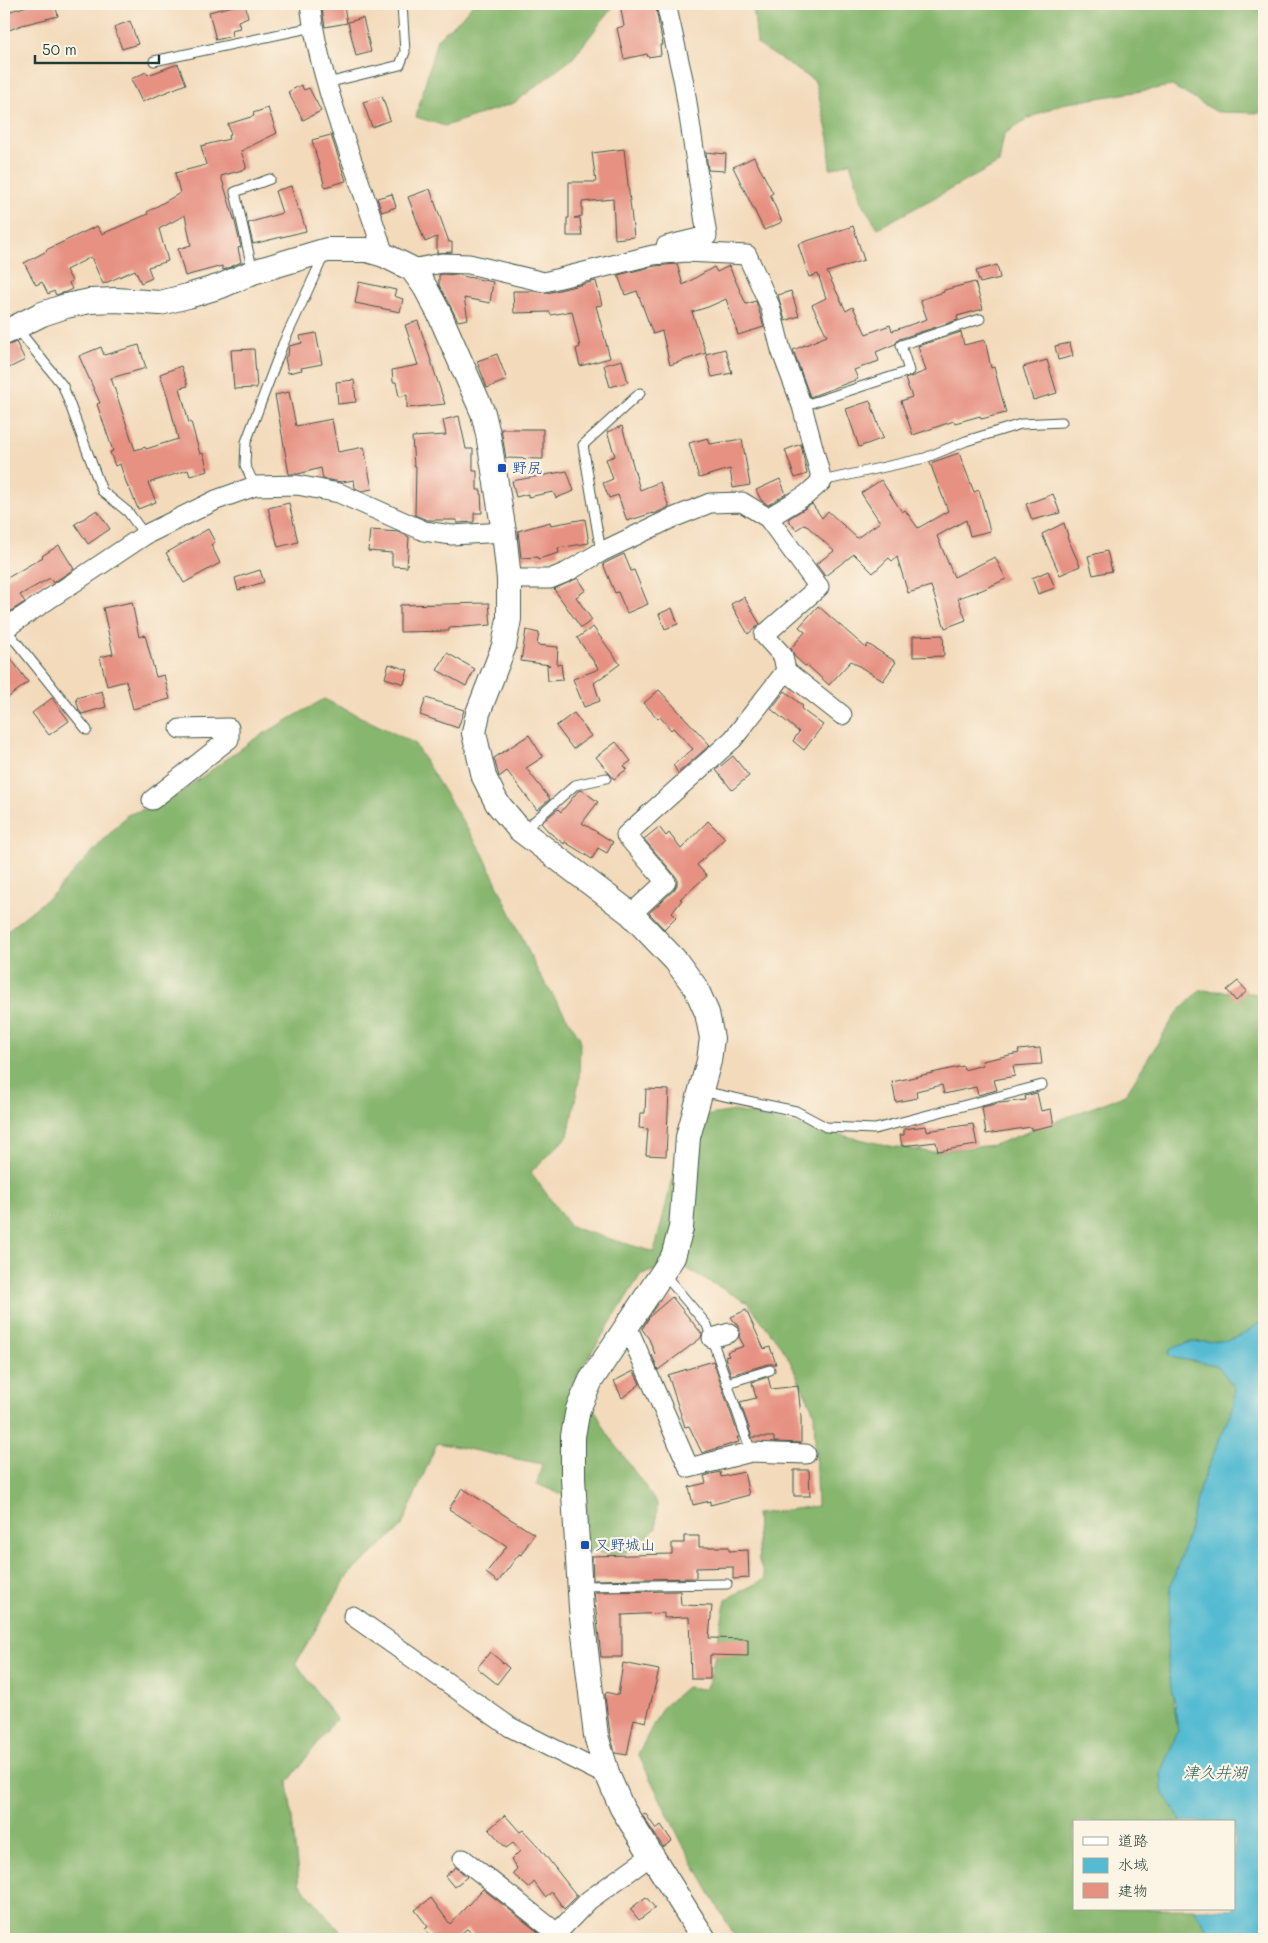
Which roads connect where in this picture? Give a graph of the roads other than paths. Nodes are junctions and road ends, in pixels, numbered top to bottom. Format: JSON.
{"nodes":[{"id":1,"x":310,"y":4,"type":"edge"},
{"id":2,"x":402,"y":4,"type":"edge"},
{"id":3,"x":666,"y":4,"type":"edge"},
{"id":4,"x":313,"y":27,"type":"junction"},
{"id":5,"x":154,"y":61,"type":"dead end"},
{"id":6,"x":327,"y":83,"type":"junction"},
{"id":7,"x":270,"y":179,"type":"dead end"},
{"id":8,"x":326,"y":250,"type":"junction"},
{"id":9,"x":652,"y":254,"type":"junction"},
{"id":10,"x":384,"y":255,"type":"junction"},
{"id":11,"x":412,"y":269,"type":"junction"},
{"id":12,"x":253,"y":272,"type":"junction"},
{"id":13,"x":980,"y":319,"type":"dead end"},
{"id":14,"x":10,"y":330,"type":"edge"},
{"id":15,"x":640,"y":393,"type":"dead end"},
{"id":16,"x":802,"y":406,"type":"junction"},
{"id":17,"x":1062,"y":422,"type":"dead end"},
{"id":18,"x":822,"y":481,"type":"junction"},
{"id":19,"x":255,"y":486,"type":"junction"},
{"id":20,"x":768,"y":518,"type":"junction"},
{"id":21,"x":504,"y":532,"type":"junction"},
{"id":22,"x":145,"y":536,"type":"junction"},
{"id":23,"x":601,"y":552,"type":"junction"},
{"id":24,"x":509,"y":579,"type":"junction"},
{"id":25,"x":4,"y":629,"type":"edge"},
{"id":26,"x":786,"y":672,"type":"junction"},
{"id":27,"x":842,"y":715,"type":"dead end"},
{"id":28,"x":180,"y":729,"type":"dead end"},
{"id":29,"x":87,"y":730,"type":"dead end"},
{"id":30,"x":606,"y":778,"type":"dead end"},
{"id":31,"x":152,"y":800,"type":"dead end"},
{"id":32,"x":522,"y":832,"type":"junction"},
{"id":33,"x":631,"y":914,"type":"junction"},
{"id":34,"x":1042,"y":1085,"type":"dead end"},
{"id":35,"x":701,"y":1091,"type":"junction"},
{"id":36,"x":663,"y":1272,"type":"junction"},
{"id":37,"x":627,"y":1326,"type":"junction"},
{"id":38,"x":770,"y":1370,"type":"dead end"},
{"id":39,"x":727,"y":1383,"type":"junction"},
{"id":40,"x":751,"y":1452,"type":"junction"},
{"id":41,"x":806,"y":1454,"type":"dead end"},
{"id":42,"x":727,"y":1584,"type":"dead end"},
{"id":43,"x":580,"y":1586,"type":"junction"},
{"id":44,"x":353,"y":1616,"type":"dead end"},
{"id":45,"x":608,"y":1776,"type":"junction"},
{"id":46,"x":652,"y":1855,"type":"junction"},
{"id":47,"x":464,"y":1859,"type":"dead end"},
{"id":48,"x":704,"y":1939,"type":"edge"}],
"edges":[{"from":1,"to":4,"type":"street"},
{"from":2,"to":6,"type":"lane"},
{"from":3,"to":9,"type":"street"},
{"from":4,"to":5,"type":"lane"},
{"from":4,"to":6,"type":"street"},
{"from":6,"to":10,"type":"street"},
{"from":7,"to":12,"type":"lane"},
{"from":8,"to":10,"type":"street"},
{"from":8,"to":12,"type":"street"},
{"from":8,"to":19,"type":"lane"},
{"from":9,"to":11,"type":"street"},
{"from":9,"to":16,"type":"street"},
{"from":10,"to":11,"type":"street"},
{"from":11,"to":21,"type":"street"},
{"from":12,"to":14,"type":"street"},
{"from":13,"to":16,"type":"lane"},
{"from":14,"to":22,"type":"lane"},
{"from":15,"to":23,"type":"lane"},
{"from":16,"to":18,"type":"street"},
{"from":17,"to":18,"type":"lane"},
{"from":18,"to":20,"type":"street"},
{"from":19,"to":21,"type":"street"},
{"from":19,"to":22,"type":"street"},
{"from":20,"to":23,"type":"street"},
{"from":20,"to":26,"type":"street"},
{"from":21,"to":24,"type":"street"},
{"from":22,"to":25,"type":"street"},
{"from":23,"to":24,"type":"street"},
{"from":24,"to":32,"type":"street"},
{"from":25,"to":29,"type":"lane"},
{"from":26,"to":27,"type":"street"},
{"from":26,"to":33,"type":"street"},
{"from":28,"to":31,"type":"street"},
{"from":30,"to":32,"type":"lane"},
{"from":32,"to":33,"type":"street"},
{"from":33,"to":35,"type":"street"},
{"from":34,"to":35,"type":"lane"},
{"from":35,"to":36,"type":"street"},
{"from":36,"to":37,"type":"street"},
{"from":36,"to":39,"type":"lane"},
{"from":37,"to":40,"type":"street"},
{"from":37,"to":43,"type":"street"},
{"from":38,"to":39,"type":"lane"},
{"from":39,"to":40,"type":"lane"},
{"from":40,"to":41,"type":"street"},
{"from":42,"to":43,"type":"lane"},
{"from":43,"to":45,"type":"street"},
{"from":44,"to":45,"type":"street"},
{"from":45,"to":46,"type":"street"},
{"from":46,"to":47,"type":"street"},
{"from":46,"to":48,"type":"street"}]}
